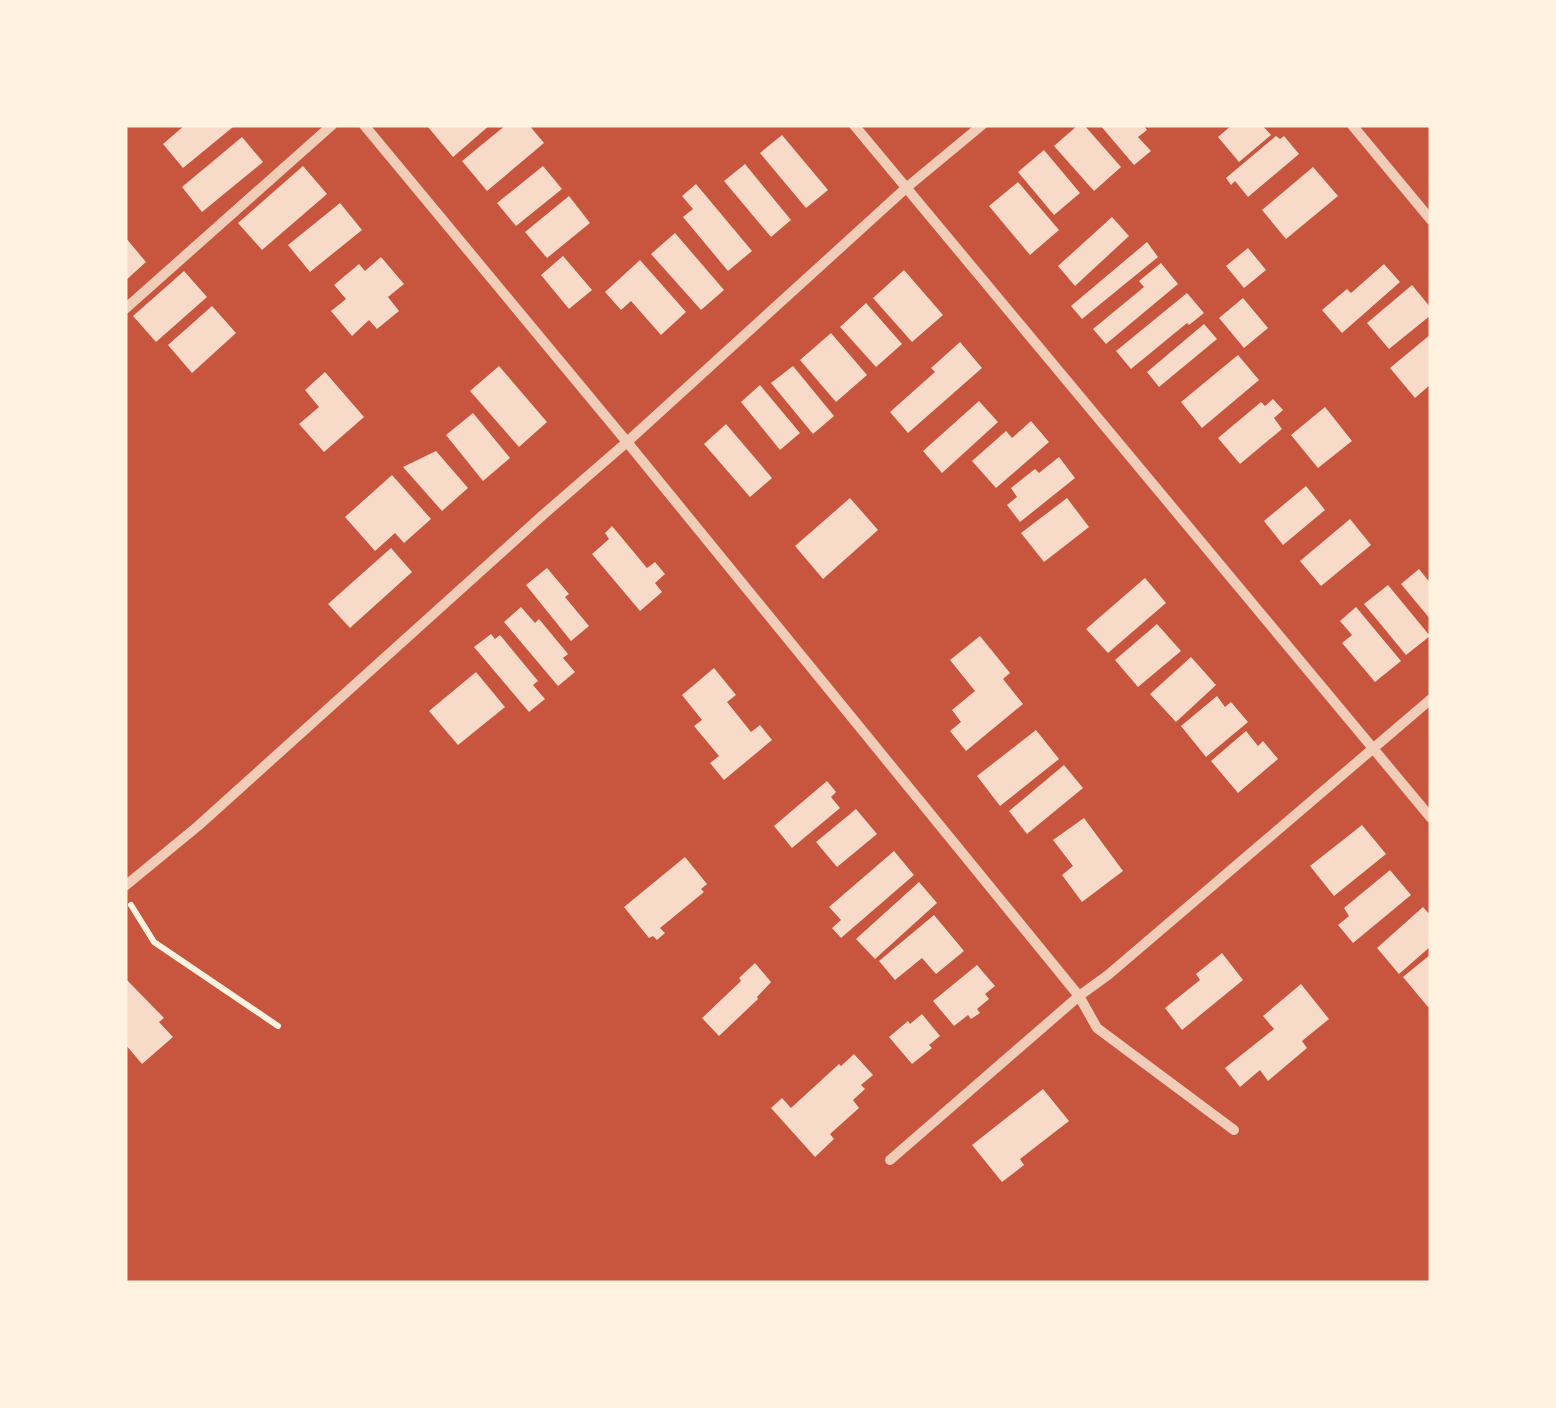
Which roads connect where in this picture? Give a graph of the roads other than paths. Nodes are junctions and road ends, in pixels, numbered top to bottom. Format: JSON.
{"nodes":[{"id":1,"x":332,"y":125,"type":"edge"},
{"id":2,"x":364,"y":125,"type":"edge"},
{"id":3,"x":854,"y":125,"type":"edge"},
{"id":4,"x":982,"y":125,"type":"edge"},
{"id":5,"x":1352,"y":125,"type":"edge"},
{"id":6,"x":906,"y":188,"type":"junction"},
{"id":7,"x":1431,"y":220,"type":"edge"},
{"id":8,"x":125,"y":308,"type":"edge"},
{"id":9,"x":627,"y":442,"type":"junction"},
{"id":10,"x":1431,"y":699,"type":"edge"},
{"id":11,"x":1373,"y":748,"type":"junction"},
{"id":12,"x":1431,"y":818,"type":"edge"},
{"id":13,"x":125,"y":886,"type":"edge"},
{"id":14,"x":1079,"y":996,"type":"junction"},
{"id":15,"x":1234,"y":1130,"type":"dead end"},
{"id":16,"x":890,"y":1160,"type":"dead end"}],
"edges":[{"from":1,"to":8,"type":"street"},
{"from":2,"to":9,"type":"street"},
{"from":3,"to":6,"type":"street"},
{"from":4,"to":6,"type":"street"},
{"from":5,"to":7,"type":"street"},
{"from":6,"to":9,"type":"street"},
{"from":6,"to":11,"type":"street"},
{"from":9,"to":13,"type":"street"},
{"from":9,"to":14,"type":"street"},
{"from":10,"to":11,"type":"street"},
{"from":11,"to":12,"type":"street"},
{"from":11,"to":14,"type":"street"},
{"from":14,"to":15,"type":"street"},
{"from":14,"to":16,"type":"street"}]}
